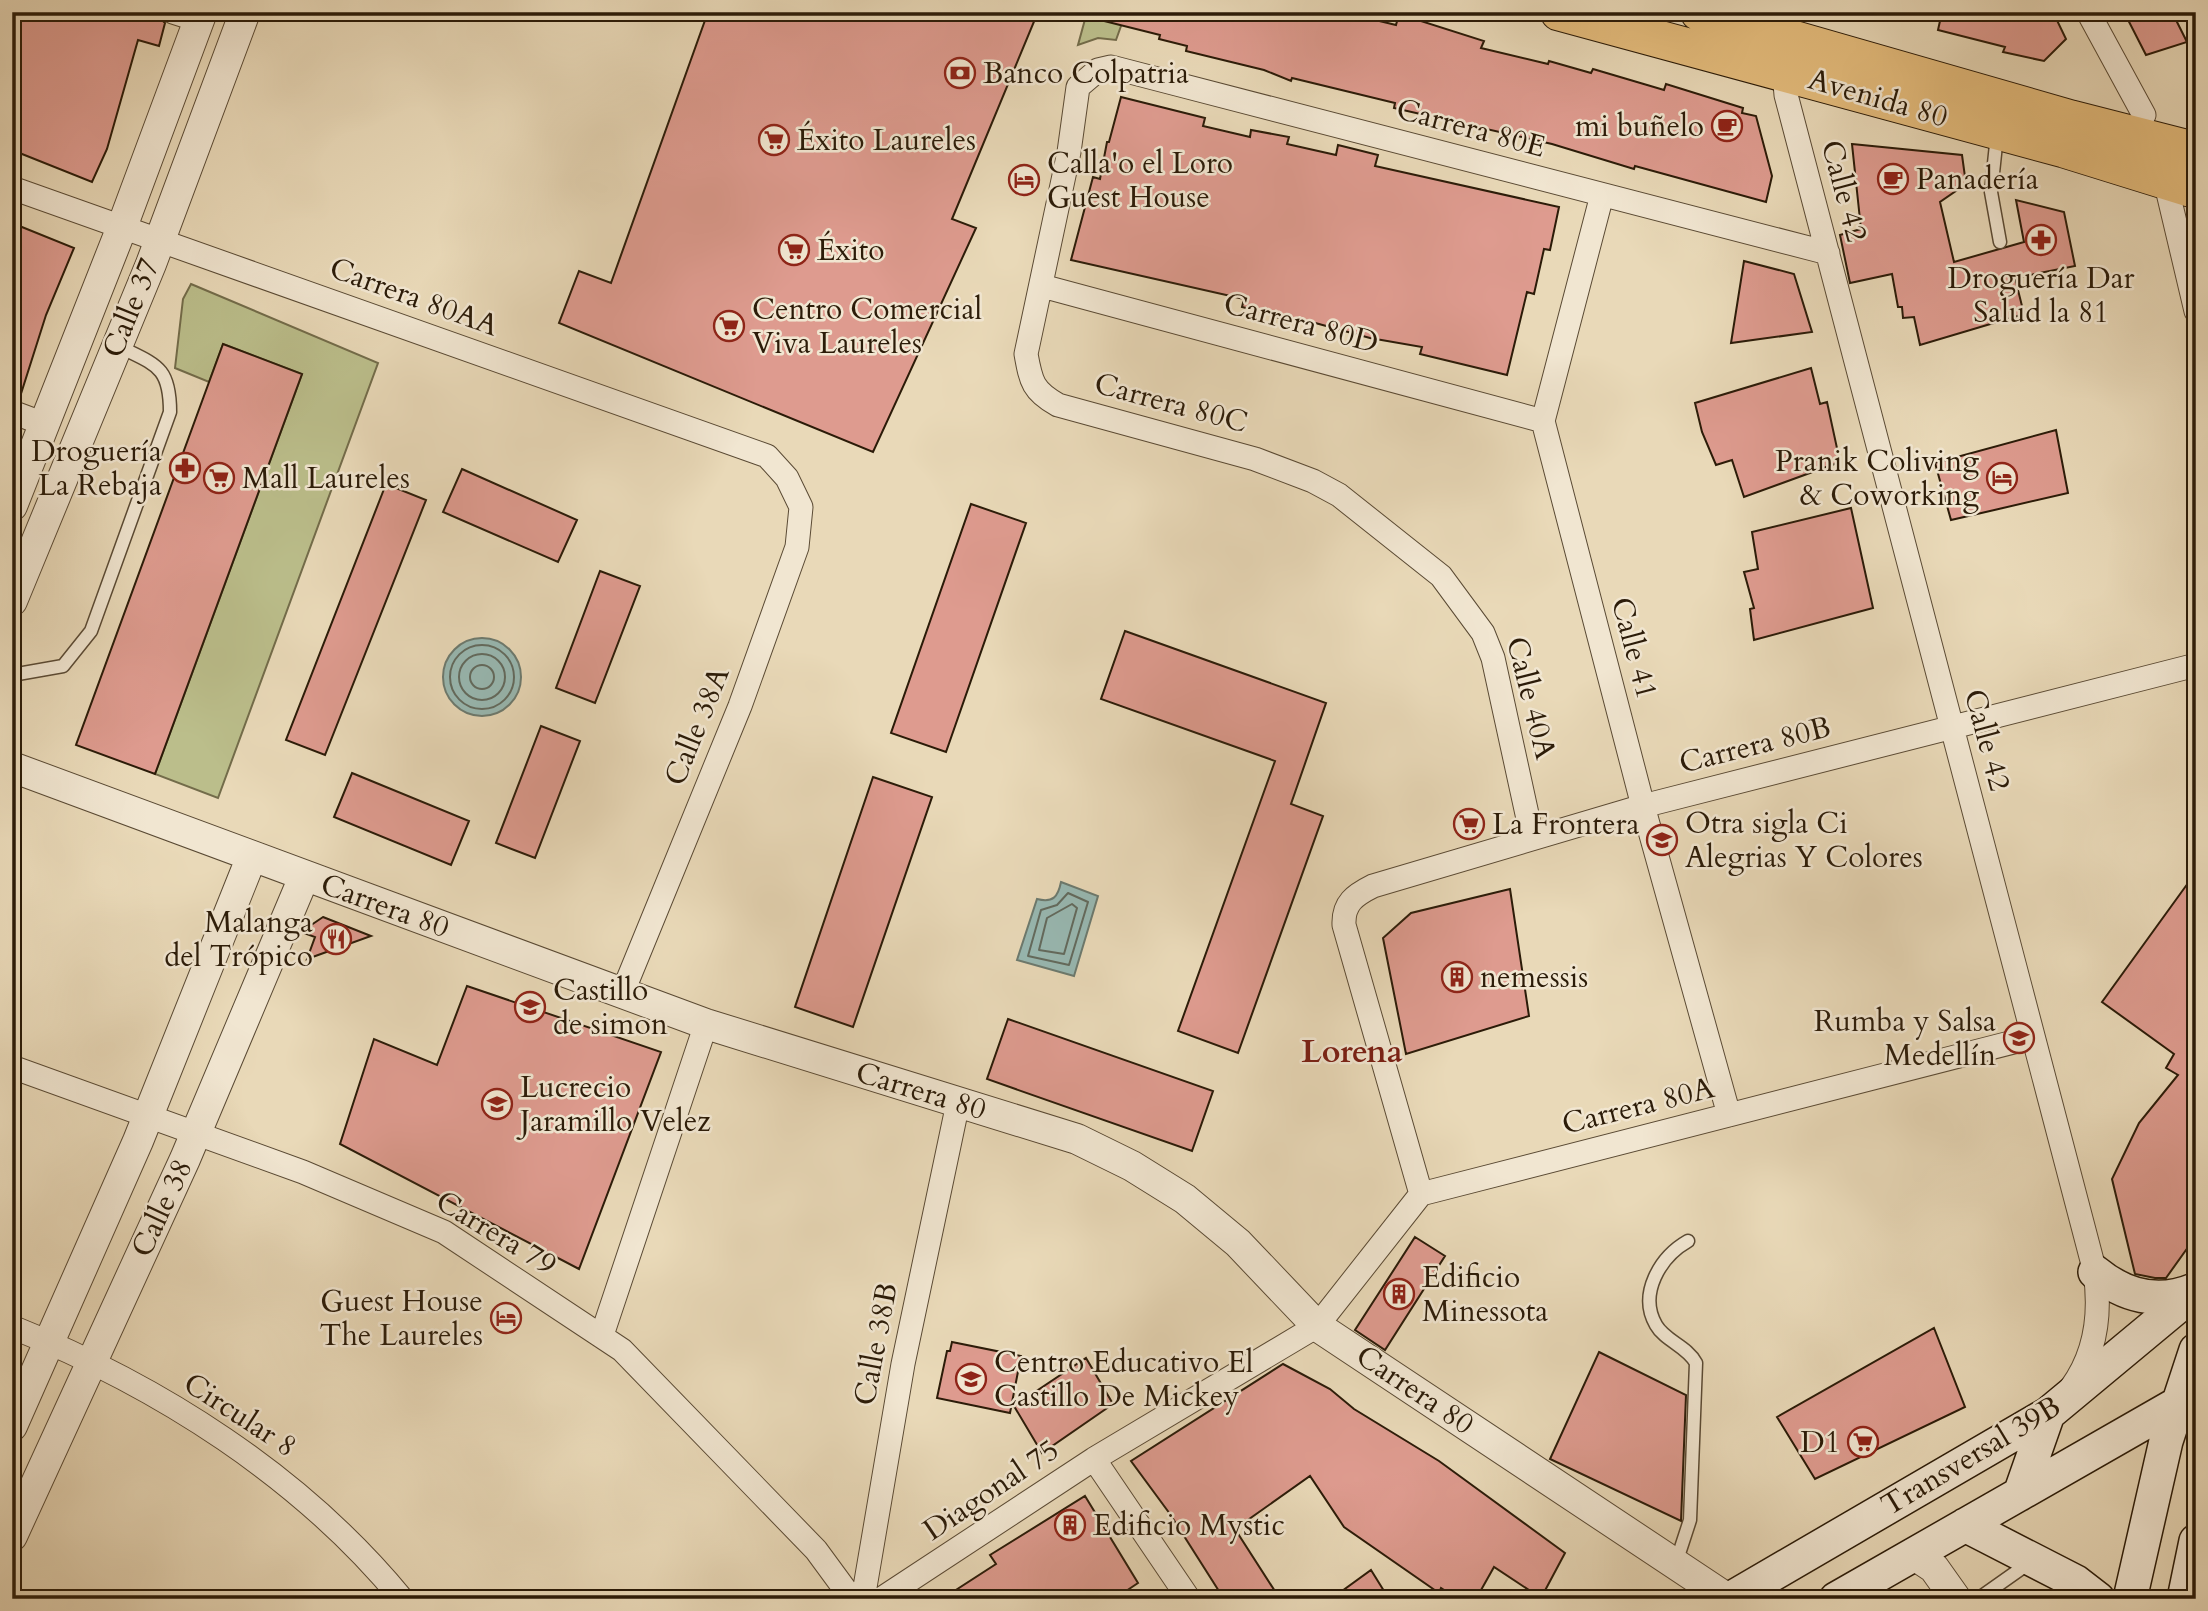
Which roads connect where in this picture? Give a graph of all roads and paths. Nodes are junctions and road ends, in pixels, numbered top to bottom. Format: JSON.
{"nodes":[{"id":1,"x":245,"y":12,"type":"edge"},
{"id":2,"x":1559,"y":12,"type":"edge"},
{"id":3,"x":1699,"y":12,"type":"edge"},
{"id":4,"x":2088,"y":12,"type":"edge"},
{"id":5,"x":191,"y":15,"type":"edge"},
{"id":6,"x":1784,"y":72,"type":"junction"},
{"id":7,"x":2144,"y":115,"type":"junction"},
{"id":8,"x":2094,"y":125,"type":"junction"},
{"id":9,"x":2196,"y":130,"type":"edge"},
{"id":10,"x":1997,"y":131,"type":"junction"},
{"id":11,"x":2196,"y":151,"type":"edge"},
{"id":12,"x":2180,"y":185,"type":"edge"},
{"id":13,"x":12,"y":188,"type":"edge"},
{"id":14,"x":1602,"y":195,"type":"junction"},
{"id":15,"x":2196,"y":201,"type":"edge"},
{"id":16,"x":122,"y":227,"type":"junction"},
{"id":17,"x":159,"y":240,"type":"junction"},
{"id":18,"x":2000,"y":242,"type":"dead end"},
{"id":19,"x":1828,"y":253,"type":"junction"},
{"id":20,"x":1042,"y":286,"type":"junction"},
{"id":21,"x":2196,"y":312,"type":"edge"},
{"id":22,"x":116,"y":345,"type":"junction"},
{"id":23,"x":12,"y":412,"type":"edge"},
{"id":24,"x":1543,"y":421,"type":"junction"},
{"id":25,"x":44,"y":425,"type":"junction"},
{"id":26,"x":787,"y":478,"type":"joint"},
{"id":27,"x":12,"y":506,"type":"edge"},
{"id":28,"x":1384,"y":528,"type":"joint"},
{"id":29,"x":12,"y":601,"type":"edge"},
{"id":30,"x":2196,"y":665,"type":"edge"},
{"id":31,"x":12,"y":675,"type":"edge"},
{"id":32,"x":1951,"y":727,"type":"junction"},
{"id":33,"x":12,"y":767,"type":"edge"},
{"id":34,"x":1643,"y":806,"type":"junction"},
{"id":35,"x":1532,"y":837,"type":"junction"},
{"id":36,"x":252,"y":856,"type":"junction"},
{"id":37,"x":304,"y":877,"type":"junction"},
{"id":38,"x":622,"y":994,"type":"junction"},
{"id":39,"x":706,"y":1024,"type":"junction"},
{"id":40,"x":2033,"y":1038,"type":"junction"},
{"id":41,"x":12,"y":1067,"type":"edge"},
{"id":42,"x":958,"y":1103,"type":"junction"},
{"id":43,"x":148,"y":1115,"type":"junction"},
{"id":44,"x":1729,"y":1115,"type":"junction"},
{"id":45,"x":196,"y":1133,"type":"junction"},
{"id":46,"x":1421,"y":1194,"type":"junction"},
{"id":47,"x":1688,"y":1241,"type":"dead end"},
{"id":48,"x":2095,"y":1272,"type":"junction"},
{"id":49,"x":2196,"y":1290,"type":"edge"},
{"id":50,"x":1317,"y":1326,"type":"junction"},
{"id":51,"x":12,"y":1327,"type":"edge"},
{"id":52,"x":601,"y":1335,"type":"junction"},
{"id":53,"x":50,"y":1343,"type":"junction"},
{"id":54,"x":2196,"y":1350,"type":"edge"},
{"id":55,"x":93,"y":1363,"type":"junction"},
{"id":56,"x":2196,"y":1368,"type":"edge"},
{"id":57,"x":2189,"y":1399,"type":"edge"},
{"id":58,"x":2048,"y":1414,"type":"junction"},
{"id":59,"x":12,"y":1426,"type":"edge"},
{"id":60,"x":1094,"y":1459,"type":"junction"},
{"id":61,"x":2020,"y":1494,"type":"junction"},
{"id":62,"x":1965,"y":1525,"type":"junction"},
{"id":63,"x":12,"y":1536,"type":"edge"},
{"id":64,"x":2196,"y":1541,"type":"edge"},
{"id":65,"x":1913,"y":1554,"type":"junction"},
{"id":66,"x":2032,"y":1560,"type":"junction"},
{"id":67,"x":1676,"y":1564,"type":"junction"},
{"id":68,"x":402,"y":1599,"type":"edge"},
{"id":69,"x":852,"y":1599,"type":"edge"},
{"id":70,"x":863,"y":1599,"type":"edge"},
{"id":71,"x":881,"y":1599,"type":"edge"},
{"id":72,"x":1189,"y":1599,"type":"edge"},
{"id":73,"x":1729,"y":1599,"type":"edge"},
{"id":74,"x":1836,"y":1599,"type":"edge"},
{"id":75,"x":1956,"y":1599,"type":"edge"},
{"id":76,"x":1978,"y":1599,"type":"edge"},
{"id":77,"x":2098,"y":1599,"type":"edge"},
{"id":78,"x":2130,"y":1599,"type":"edge"},
{"id":79,"x":2184,"y":1599,"type":"edge"}],
"edges":[{"from":1,"to":17,"type":"street","name":"Calle 37"},
{"from":2,"to":6,"type":"main road","name":"Avenida 80"},
{"from":3,"to":8,"type":"main road","name":"Avenida 80"},
{"from":4,"to":7,"type":"street"},
{"from":5,"to":16,"type":"street","name":"Calle 37"},
{"from":6,"to":10,"type":"main road","name":"Avenida 80"},
{"from":6,"to":19,"type":"street","name":"Calle 42"},
{"from":7,"to":8,"type":"main road"},
{"from":7,"to":9,"type":"main road"},
{"from":8,"to":11,"type":"main road","name":"Avenida 80"},
{"from":10,"to":12,"type":"main road","name":"Avenida 80"},
{"from":10,"to":18,"type":"lane"},
{"from":12,"to":15,"type":"main road","name":"Avenida 80"},
{"from":12,"to":21,"type":"street"},
{"from":13,"to":16,"type":"street","name":"Carrera 80AA"},
{"from":14,"to":19,"type":"street","name":"Carrera 80E"},
{"from":14,"to":20,"type":"street","name":"Carrera 80E"},
{"from":14,"to":24,"type":"street","name":"Calle 41"},
{"from":16,"to":17,"type":"street","name":"Carrera 80AA"},
{"from":16,"to":25,"type":"street","name":"Calle 37"},
{"from":17,"to":22,"type":"street","name":"Calle 37"},
{"from":17,"to":26,"type":"street","name":"Carrera 80AA"},
{"from":19,"to":32,"type":"street","name":"Calle 42"},
{"from":20,"to":24,"type":"street","name":"Carrera 80D"},
{"from":20,"to":28,"type":"street","name":"Carrera 80C"},
{"from":22,"to":29,"type":"street","name":"Calle 37"},
{"from":22,"to":31,"type":"lane"},
{"from":23,"to":25,"type":"street"},
{"from":24,"to":34,"type":"street","name":"Calle 41"},
{"from":25,"to":27,"type":"street","name":"Calle 37"},
{"from":26,"to":38,"type":"street","name":"Calle 38A"},
{"from":28,"to":35,"type":"street","name":"Calle 40A"},
{"from":30,"to":32,"type":"street","name":"Carrera 80B"},
{"from":32,"to":34,"type":"street","name":"Carrera 80B"},
{"from":32,"to":40,"type":"street","name":"Calle 42"},
{"from":33,"to":36,"type":"street","name":"Carrera 80"},
{"from":34,"to":35,"type":"street","name":"Carrera 80B"},
{"from":34,"to":44,"type":"street","name":"Calle 41"},
{"from":35,"to":46,"type":"street","name":"Carrera 80B"},
{"from":36,"to":37,"type":"street","name":"Carrera 80"},
{"from":36,"to":43,"type":"street","name":"Calle 38"},
{"from":37,"to":38,"type":"street","name":"Carrera 80"},
{"from":37,"to":45,"type":"street","name":"Calle 38"},
{"from":38,"to":39,"type":"street","name":"Carrera 80"},
{"from":39,"to":42,"type":"street","name":"Carrera 80"},
{"from":39,"to":52,"type":"street"},
{"from":40,"to":44,"type":"street","name":"Carrera 80A"},
{"from":40,"to":48,"type":"street","name":"Calle 42"},
{"from":41,"to":43,"type":"street","name":"Carrera 79"},
{"from":42,"to":50,"type":"street","name":"Carrera 80"},
{"from":42,"to":70,"type":"street","name":"Calle 38B"},
{"from":43,"to":45,"type":"street","name":"Carrera 79"},
{"from":43,"to":53,"type":"street","name":"Calle 38"},
{"from":44,"to":46,"type":"street","name":"Carrera 80A"},
{"from":45,"to":52,"type":"street","name":"Carrera 79"},
{"from":45,"to":55,"type":"street","name":"Calle 38"},
{"from":46,"to":50,"type":"street"},
{"from":47,"to":67,"type":"lane"},
{"from":48,"to":49,"type":"main road"},
{"from":48,"to":58,"type":"street","name":"Calle 42"},
{"from":49,"to":58,"type":"main road","name":"Transversal 39B"},
{"from":50,"to":60,"type":"street","name":"Diagonal 75"},
{"from":50,"to":67,"type":"street","name":"Carrera 80"},
{"from":51,"to":53,"type":"street","name":"Circular 8"},
{"from":52,"to":69,"type":"street","name":"Carrera 79"},
{"from":53,"to":55,"type":"street","name":"Circular 8"},
{"from":53,"to":59,"type":"street","name":"Calle 38"},
{"from":54,"to":57,"type":"main road"},
{"from":55,"to":63,"type":"street","name":"Calle 38"},
{"from":55,"to":68,"type":"street","name":"Circular 8"},
{"from":56,"to":57,"type":"street"},
{"from":57,"to":61,"type":"main road","name":"Transversal 39B"},
{"from":57,"to":78,"type":"main road"},
{"from":58,"to":61,"type":"main road"},
{"from":58,"to":73,"type":"main road","name":"Transversal 39B"},
{"from":60,"to":71,"type":"street","name":"Diagonal 75"},
{"from":60,"to":72,"type":"street"},
{"from":61,"to":62,"type":"main road","name":"Transversal 39B"},
{"from":62,"to":65,"type":"main road","name":"Transversal 39B"},
{"from":62,"to":66,"type":"main road"},
{"from":64,"to":79,"type":"main road"},
{"from":65,"to":74,"type":"main road","name":"Transversal 39B"},
{"from":65,"to":75,"type":"street"},
{"from":66,"to":76,"type":"lane"},
{"from":66,"to":77,"type":"main road"},
{"from":67,"to":73,"type":"street","name":"Carrera 80"}]}
